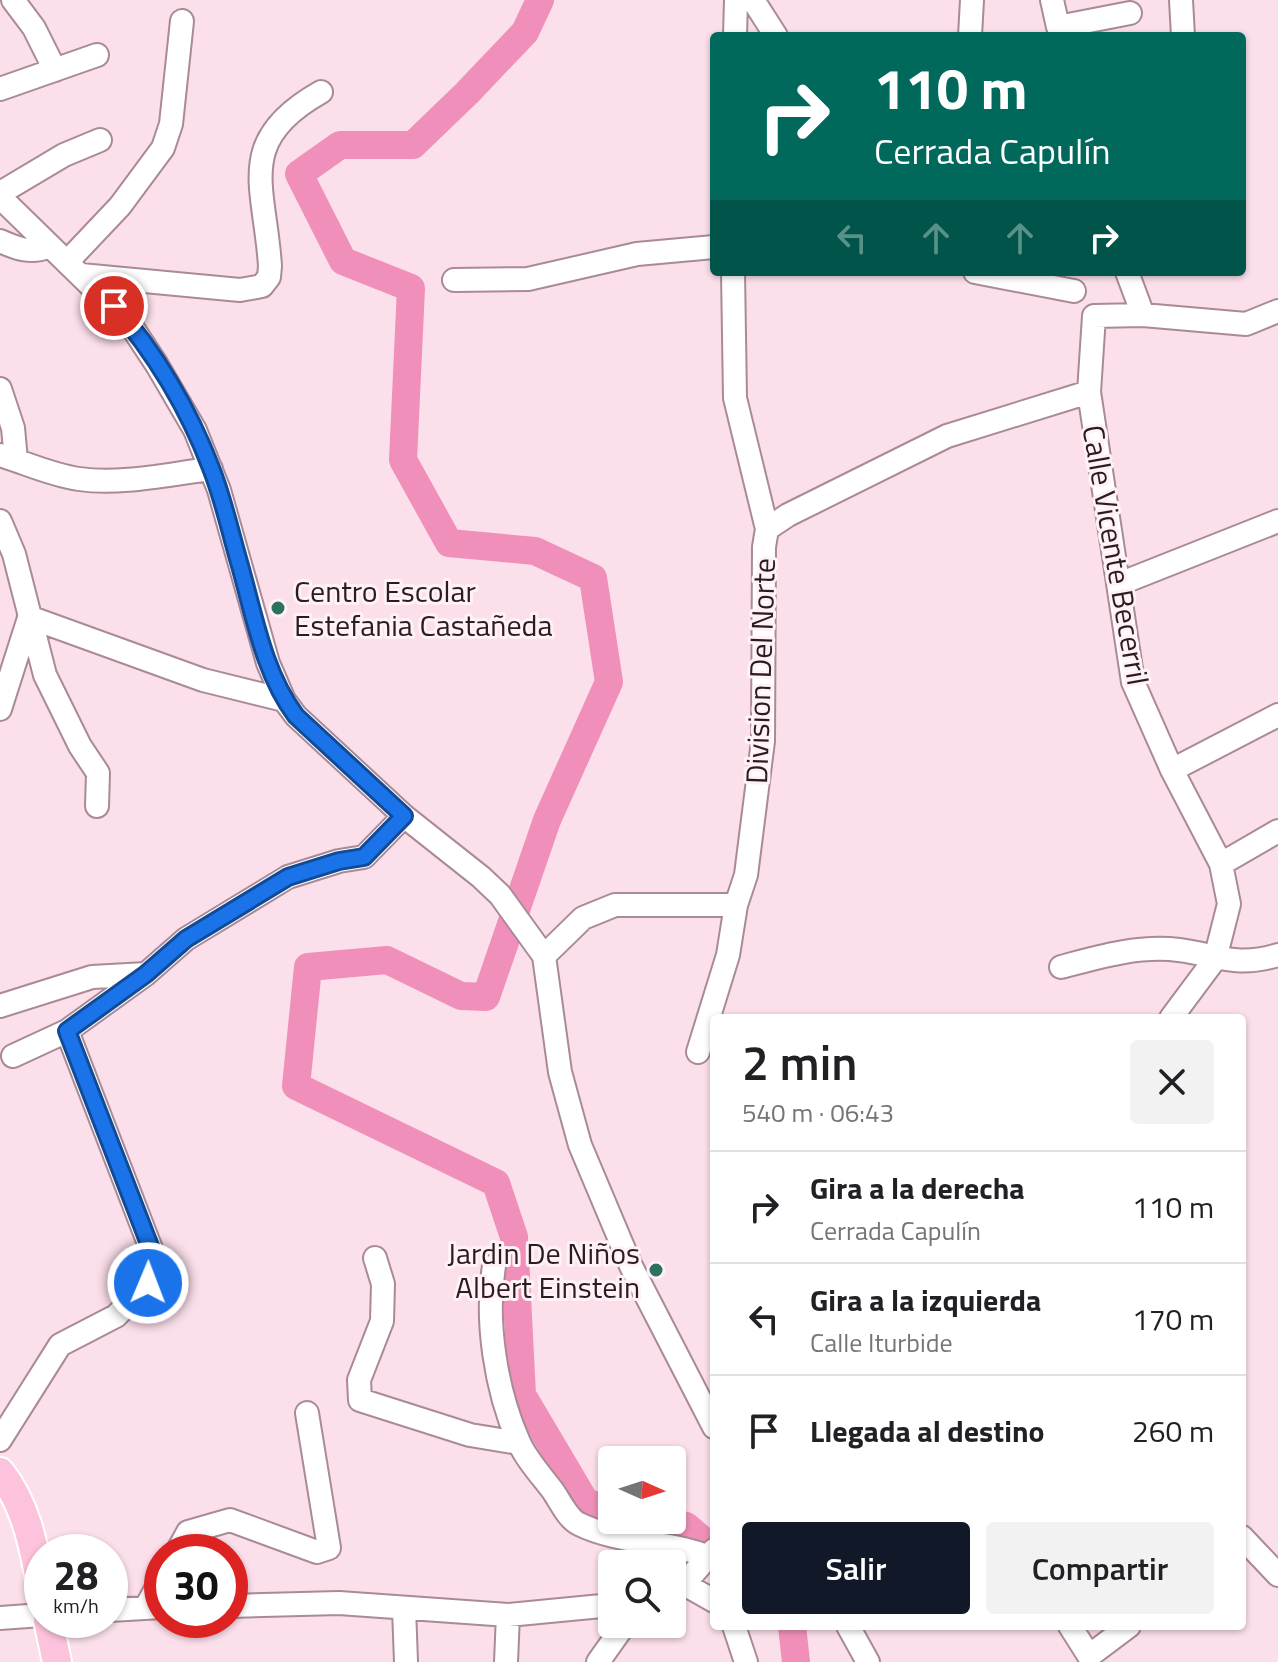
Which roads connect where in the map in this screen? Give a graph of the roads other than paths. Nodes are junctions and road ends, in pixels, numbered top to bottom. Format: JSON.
{"nodes":[{"id":1,"x":13,"y":0,"type":"edge"},
{"id":2,"x":736,"y":0,"type":"edge"},
{"id":3,"x":972,"y":0,"type":"edge"},
{"id":4,"x":1052,"y":0,"type":"edge"},
{"id":5,"x":1181,"y":0,"type":"edge"},
{"id":6,"x":763,"y":3,"type":"edge"},
{"id":7,"x":1130,"y":13,"type":"dead end"},
{"id":8,"x":182,"y":21,"type":"dead end"},
{"id":9,"x":735,"y":32,"type":"edge"},
{"id":10,"x":774,"y":32,"type":"edge"},
{"id":11,"x":970,"y":32,"type":"edge"},
{"id":12,"x":1183,"y":32,"type":"edge"},
{"id":13,"x":97,"y":55,"type":"dead end"},
{"id":14,"x":55,"y":70,"type":"junction"},
{"id":15,"x":0,"y":89,"type":"edge"},
{"id":16,"x":321,"y":92,"type":"dead end"},
{"id":17,"x":100,"y":140,"type":"dead end"},
{"id":18,"x":0,"y":195,"type":"edge"},
{"id":19,"x":0,"y":241,"type":"edge"},
{"id":20,"x":50,"y":246,"type":"junction"},
{"id":21,"x":710,"y":247,"type":"edge"},
{"id":22,"x":74,"y":269,"type":"junction"},
{"id":23,"x":733,"y":276,"type":"edge"},
{"id":24,"x":1013,"y":276,"type":"edge"},
{"id":25,"x":1128,"y":276,"type":"edge"},
{"id":26,"x":454,"y":280,"type":"dead end"},
{"id":27,"x":1069,"y":282,"type":"edge"},
{"id":28,"x":1278,"y":311,"type":"edge"},
{"id":29,"x":1143,"y":315,"type":"junction"},
{"id":30,"x":1094,"y":316,"type":"junction"},
{"id":31,"x":0,"y":389,"type":"edge"},
{"id":32,"x":1089,"y":392,"type":"junction"},
{"id":33,"x":8,"y":458,"type":"edge"},
{"id":34,"x":211,"y":469,"type":"junction"},
{"id":35,"x":0,"y":521,"type":"edge"},
{"id":36,"x":1278,"y":521,"type":"edge"},
{"id":37,"x":767,"y":529,"type":"junction"},
{"id":38,"x":1119,"y":584,"type":"junction"},
{"id":39,"x":29,"y":617,"type":"junction"},
{"id":40,"x":284,"y":700,"type":"junction"},
{"id":41,"x":0,"y":709,"type":"edge"},
{"id":42,"x":1278,"y":715,"type":"edge"},
{"id":43,"x":1172,"y":770,"type":"junction"},
{"id":44,"x":97,"y":806,"type":"dead end"},
{"id":45,"x":404,"y":816,"type":"junction"},
{"id":46,"x":1278,"y":831,"type":"edge"},
{"id":47,"x":1221,"y":864,"type":"junction"},
{"id":48,"x":736,"y":905,"type":"junction"},
{"id":49,"x":540,"y":952,"type":"junction"},
{"id":50,"x":1278,"y":955,"type":"edge"},
{"id":51,"x":1215,"y":959,"type":"junction"},
{"id":52,"x":1061,"y":967,"type":"dead end"},
{"id":53,"x":146,"y":974,"type":"junction"},
{"id":54,"x":0,"y":1006,"type":"edge"},
{"id":55,"x":1174,"y":1014,"type":"edge"},
{"id":56,"x":67,"y":1031,"type":"junction"},
{"id":57,"x":698,"y":1052,"type":"dead end"},
{"id":58,"x":13,"y":1056,"type":"dead end"},
{"id":59,"x":375,"y":1258,"type":"dead end"},
{"id":60,"x":494,"y":1266,"type":"dead end"},
{"id":61,"x":307,"y":1413,"type":"dead end"},
{"id":62,"x":710,"y":1419,"type":"edge"},
{"id":63,"x":0,"y":1440,"type":"edge"},
{"id":64,"x":519,"y":1443,"type":"junction"},
{"id":65,"x":0,"y":1472,"type":"edge"},
{"id":66,"x":31,"y":1534,"type":"edge"},
{"id":67,"x":187,"y":1534,"type":"edge"},
{"id":68,"x":1246,"y":1541,"type":"edge"},
{"id":69,"x":710,"y":1553,"type":"edge"},
{"id":70,"x":710,"y":1555,"type":"edge"},
{"id":71,"x":1278,"y":1575,"type":"edge"},
{"id":72,"x":686,"y":1578,"type":"edge"},
{"id":73,"x":686,"y":1589,"type":"edge"},
{"id":74,"x":710,"y":1599,"type":"edge"},
{"id":75,"x":248,"y":1606,"type":"edge"},
{"id":76,"x":598,"y":1606,"type":"edge"},
{"id":77,"x":404,"y":1608,"type":"junction"},
{"id":78,"x":508,"y":1615,"type":"junction"},
{"id":79,"x":24,"y":1616,"type":"edge"},
{"id":80,"x":0,"y":1618,"type":"edge"},
{"id":81,"x":735,"y":1630,"type":"edge"},
{"id":82,"x":850,"y":1630,"type":"edge"},
{"id":83,"x":1073,"y":1630,"type":"edge"},
{"id":84,"x":1124,"y":1630,"type":"edge"},
{"id":85,"x":52,"y":1638,"type":"edge"},
{"id":86,"x":615,"y":1638,"type":"edge"},
{"id":87,"x":57,"y":1662,"type":"edge"},
{"id":88,"x":406,"y":1662,"type":"edge"},
{"id":89,"x":506,"y":1662,"type":"edge"},
{"id":90,"x":598,"y":1662,"type":"edge"},
{"id":91,"x":746,"y":1662,"type":"edge"},
{"id":92,"x":868,"y":1662,"type":"edge"}],
"edges":[{"from":1,"to":14,"type":"street"},
{"from":2,"to":9,"type":"street"},
{"from":3,"to":11,"type":"street"},
{"from":4,"to":7,"type":"street"},
{"from":5,"to":12,"type":"street"},
{"from":6,"to":10,"type":"street"},
{"from":8,"to":22,"type":"street"},
{"from":13,"to":14,"type":"street"},
{"from":14,"to":15,"type":"street"},
{"from":16,"to":22,"type":"street"},
{"from":17,"to":18,"type":"street"},
{"from":18,"to":20,"type":"street"},
{"from":19,"to":20,"type":"street"},
{"from":20,"to":22,"type":"street"},
{"from":21,"to":26,"type":"street"},
{"from":22,"to":34,"type":"street"},
{"from":23,"to":37,"type":"street"},
{"from":24,"to":27,"type":"street"},
{"from":25,"to":29,"type":"street"},
{"from":27,"to":30,"type":"street"},
{"from":28,"to":29,"type":"street"},
{"from":29,"to":30,"type":"street"},
{"from":30,"to":32,"type":"street"},
{"from":31,"to":33,"type":"street"},
{"from":32,"to":37,"type":"street","name":"Division Del Norte"},
{"from":32,"to":38,"type":"street","name":"Calle Vicente Becerril"},
{"from":33,"to":34,"type":"street"},
{"from":34,"to":40,"type":"street"},
{"from":35,"to":39,"type":"street"},
{"from":36,"to":38,"type":"street"},
{"from":37,"to":48,"type":"street","name":"Division Del Norte"},
{"from":38,"to":43,"type":"street","name":"Calle Vicente Becerril"},
{"from":39,"to":40,"type":"street"},
{"from":39,"to":41,"type":"street"},
{"from":39,"to":44,"type":"street"},
{"from":40,"to":45,"type":"street"},
{"from":42,"to":43,"type":"street"},
{"from":43,"to":47,"type":"street","name":"Calle Vicente Becerril"},
{"from":45,"to":49,"type":"street"},
{"from":45,"to":53,"type":"street"},
{"from":46,"to":47,"type":"street"},
{"from":47,"to":51,"type":"street","name":"Calle Vicente Becerril"},
{"from":48,"to":49,"type":"street"},
{"from":48,"to":57,"type":"street","name":"Division Del Norte"},
{"from":49,"to":62,"type":"street"},
{"from":50,"to":51,"type":"street"},
{"from":51,"to":52,"type":"street"},
{"from":51,"to":55,"type":"street","name":"Calle Vicente Becerril"},
{"from":53,"to":54,"type":"street"},
{"from":53,"to":56,"type":"street"},
{"from":56,"to":58,"type":"street"},
{"from":56,"to":63,"type":"street"},
{"from":59,"to":64,"type":"street"},
{"from":60,"to":64,"type":"street"},
{"from":61,"to":67,"type":"street"},
{"from":64,"to":69,"type":"street"},
{"from":65,"to":66,"type":"main road"},
{"from":68,"to":71,"type":"street"},
{"from":70,"to":72,"type":"street"},
{"from":73,"to":74,"type":"street"},
{"from":75,"to":77,"type":"street"},
{"from":76,"to":78,"type":"street"},
{"from":77,"to":78,"type":"street"},
{"from":77,"to":88,"type":"street"},
{"from":78,"to":89,"type":"street"},
{"from":79,"to":80,"type":"street"},
{"from":81,"to":91,"type":"street"},
{"from":82,"to":92,"type":"street"},
{"from":83,"to":84,"type":"street"},
{"from":85,"to":87,"type":"main road"},
{"from":86,"to":90,"type":"street"}]}
